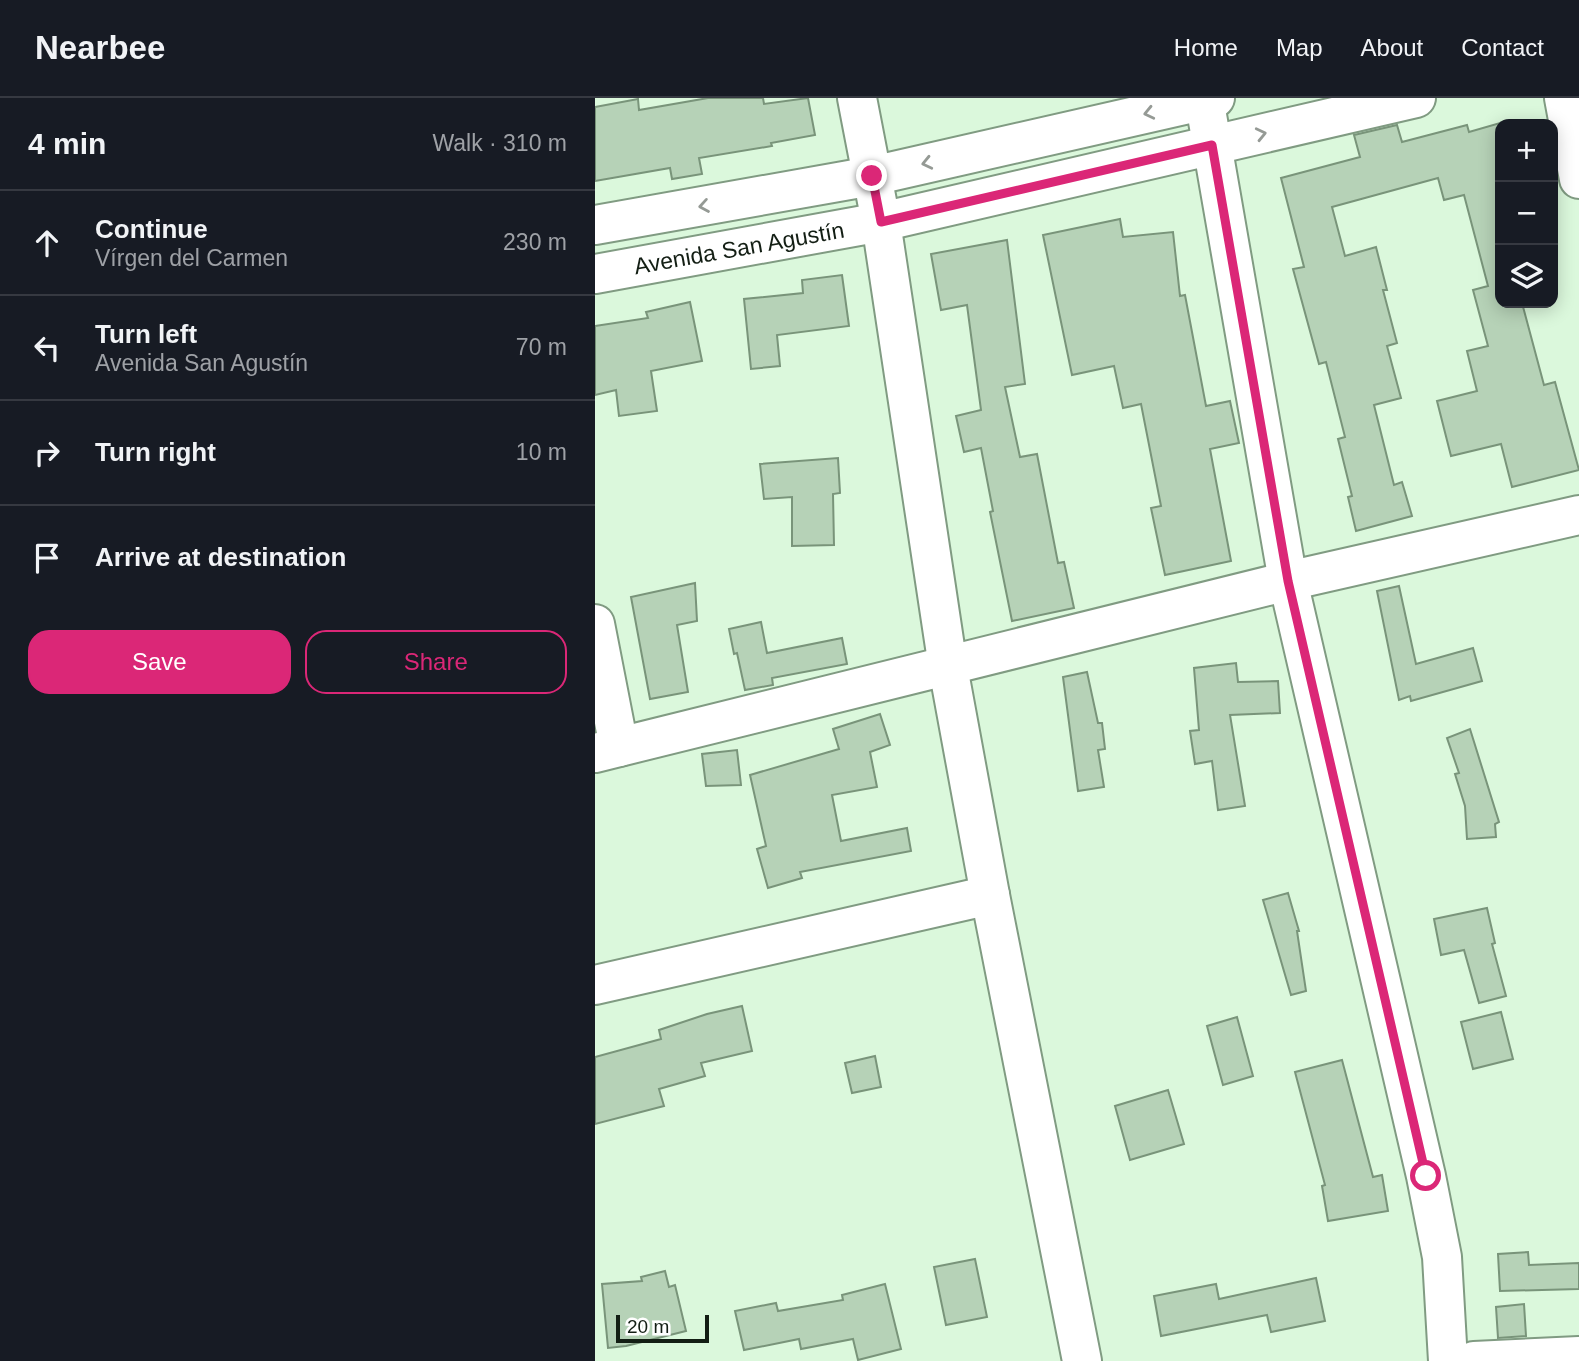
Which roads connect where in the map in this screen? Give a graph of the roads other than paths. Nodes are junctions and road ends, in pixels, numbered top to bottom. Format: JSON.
{"nodes":[{"id":1,"x":857,"y":98,"type":"edge"},
{"id":2,"x":1416,"y":98,"type":"edge"},
{"id":3,"x":1564,"y":98,"type":"edge"},
{"id":4,"x":1208,"y":99,"type":"edge"},
{"id":5,"x":1212,"y":145,"type":"junction"},
{"id":6,"x":872,"y":176,"type":"junction"},
{"id":7,"x":1579,"y":178,"type":"edge"},
{"id":8,"x":881,"y":222,"type":"junction"},
{"id":9,"x":595,"y":225,"type":"edge"},
{"id":10,"x":595,"y":274,"type":"edge"},
{"id":11,"x":1579,"y":515,"type":"edge"},
{"id":12,"x":1288,"y":581,"type":"junction"},
{"id":13,"x":595,"y":624,"type":"edge"},
{"id":14,"x":949,"y":667,"type":"junction"},
{"id":15,"x":607,"y":750,"type":"edge"},
{"id":16,"x":990,"y":894,"type":"junction"},
{"id":17,"x":595,"y":985,"type":"edge"},
{"id":18,"x":1579,"y":1356,"type":"edge"},
{"id":19,"x":1081,"y":1361,"type":"edge"},
{"id":20,"x":1448,"y":1361,"type":"edge"},
{"id":21,"x":1474,"y":1361,"type":"edge"}],
"edges":[{"from":1,"to":6,"type":"street"},
{"from":5,"to":2,"type":"street","name":"Avenida San Agustín","one_way":true},
{"from":3,"to":7,"type":"street"},
{"from":4,"to":5,"type":"street"},
{"from":4,"to":6,"type":"street","name":"Avenida San Agustín","one_way":true},
{"from":5,"to":8,"type":"street","name":"Avenida San Agustín"},
{"from":5,"to":12,"type":"street"},
{"from":6,"to":8,"type":"street"},
{"from":6,"to":9,"type":"street","name":"Avenida San Agustín","one_way":true},
{"from":8,"to":10,"type":"street","name":"Avenida San Agustín"},
{"from":8,"to":14,"type":"street"},
{"from":11,"to":12,"type":"street"},
{"from":12,"to":14,"type":"street"},
{"from":12,"to":20,"type":"street"},
{"from":13,"to":15,"type":"street"},
{"from":14,"to":15,"type":"street"},
{"from":14,"to":16,"type":"street"},
{"from":16,"to":17,"type":"street"},
{"from":16,"to":19,"type":"street"},
{"from":18,"to":21,"type":"street"}]}
